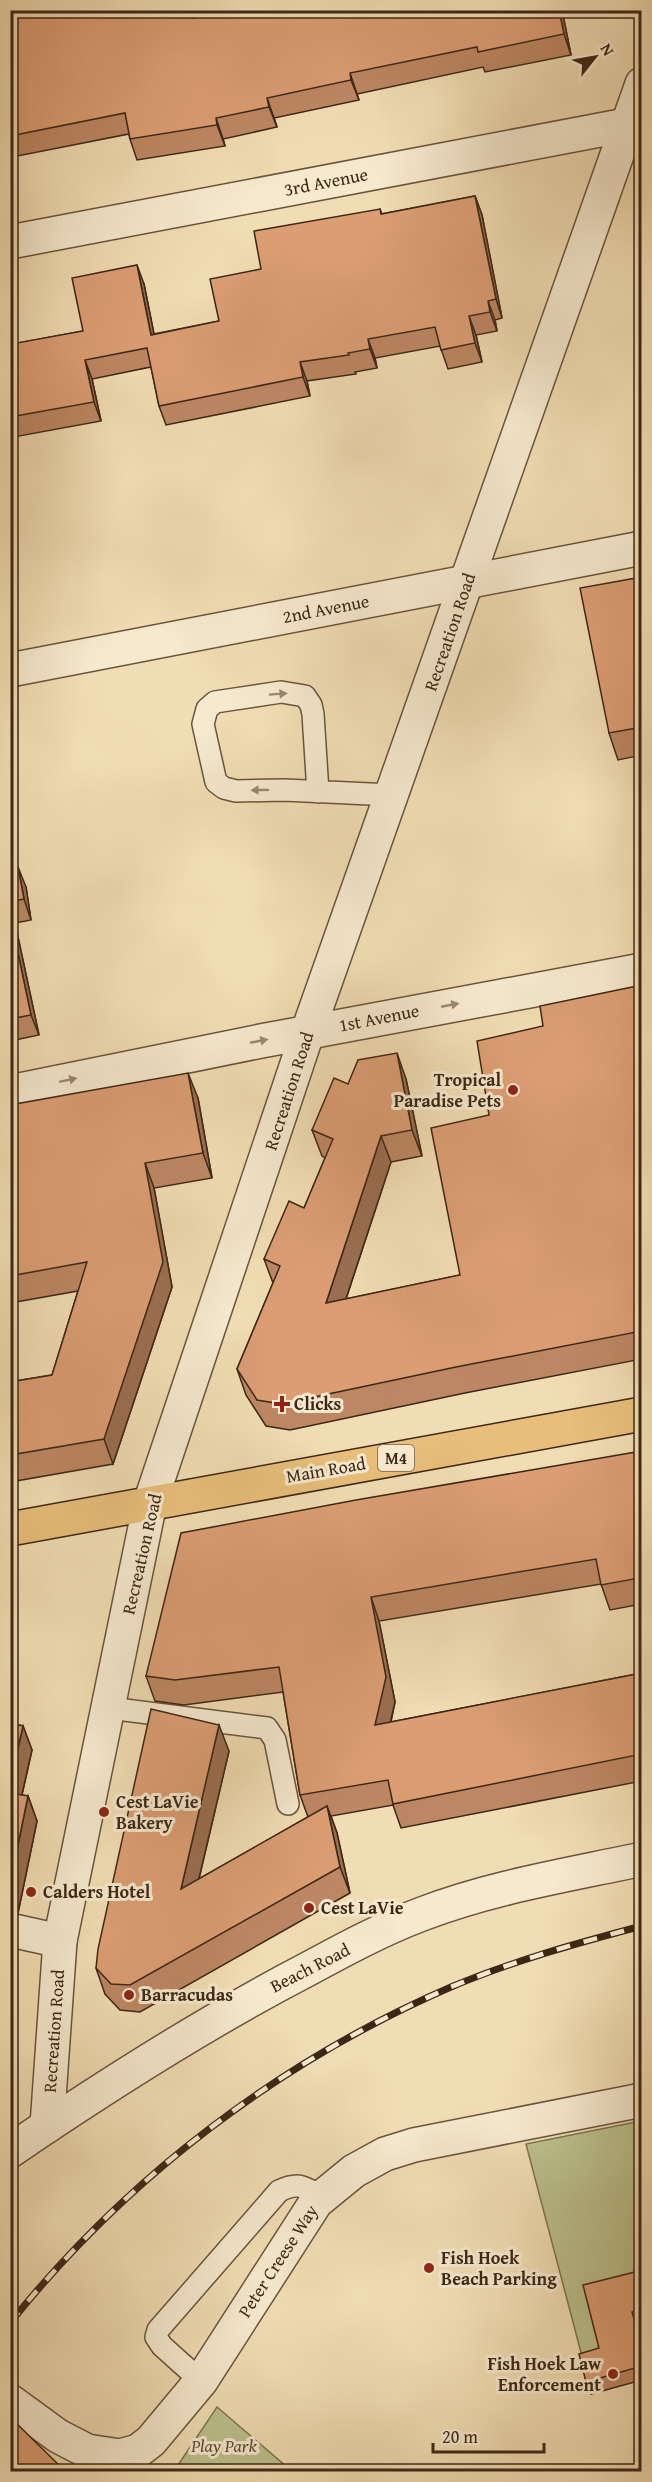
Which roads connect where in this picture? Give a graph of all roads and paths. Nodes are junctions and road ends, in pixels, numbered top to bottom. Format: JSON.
{"nodes":[{"id":1,"x":642,"y":84,"type":"edge"},
{"id":2,"x":634,"y":123,"type":"edge"},
{"id":3,"x":10,"y":242,"type":"edge"},
{"id":4,"x":642,"y":548,"type":"edge"},
{"id":5,"x":468,"y":580,"type":"junction"},
{"id":6,"x":10,"y":670,"type":"edge"},
{"id":7,"x":318,"y":792,"type":"junction"},
{"id":8,"x":392,"y":795,"type":"junction"},
{"id":9,"x":642,"y":970,"type":"edge"},
{"id":10,"x":308,"y":1031,"type":"junction"},
{"id":11,"x":10,"y":1092,"type":"edge"},
{"id":12,"x":642,"y":1414,"type":"edge"},
{"id":13,"x":150,"y":1503,"type":"junction"},
{"id":14,"x":10,"y":1528,"type":"edge"},
{"id":15,"x":109,"y":1708,"type":"junction"},
{"id":16,"x":288,"y":1804,"type":"dead end"},
{"id":17,"x":642,"y":1859,"type":"edge"},
{"id":18,"x":10,"y":1930,"type":"edge"},
{"id":19,"x":60,"y":1941,"type":"junction"},
{"id":20,"x":642,"y":2100,"type":"edge"},
{"id":21,"x":47,"y":2126,"type":"junction"},
{"id":22,"x":10,"y":2151,"type":"edge"},
{"id":23,"x":322,"y":2197,"type":"junction"},
{"id":24,"x":201,"y":2381,"type":"junction"},
{"id":25,"x":10,"y":2401,"type":"edge"}],
"edges":[{"from":1,"to":2,"type":"street","name":"Recreation Road"},
{"from":2,"to":3,"type":"street","name":"3rd Avenue"},
{"from":2,"to":5,"type":"street","name":"Recreation Road"},
{"from":4,"to":5,"type":"street","name":"2nd Avenue"},
{"from":5,"to":6,"type":"street","name":"2nd Avenue"},
{"from":5,"to":8,"type":"street","name":"Recreation Road"},
{"from":7,"to":7,"type":"lane","one_way":true},
{"from":7,"to":8,"type":"lane"},
{"from":8,"to":10,"type":"street","name":"Recreation Road"},
{"from":10,"to":9,"type":"street","name":"1st Avenue","one_way":true},
{"from":11,"to":10,"type":"street","name":"1st Avenue","one_way":true},
{"from":10,"to":13,"type":"street","name":"Recreation Road"},
{"from":12,"to":13,"type":"main road","name":"Main Road","number":"M4"},
{"from":13,"to":14,"type":"main road","name":"Main Road","number":"M4"},
{"from":13,"to":15,"type":"street","name":"Recreation Road"},
{"from":15,"to":16,"type":"lane"},
{"from":15,"to":19,"type":"street","name":"Recreation Road"},
{"from":17,"to":21,"type":"street","name":"Beach Road"},
{"from":18,"to":19,"type":"street"},
{"from":19,"to":21,"type":"street","name":"Recreation Road"},
{"from":20,"to":23,"type":"street","name":"Peter Creese Way"},
{"from":21,"to":22,"type":"street","name":"Beach Road"},
{"from":23,"to":24,"type":"street","name":"Peter Creese Way"},
{"from":23,"to":24,"type":"lane"},
{"from":24,"to":25,"type":"street","name":"Peter Creese Way"}]}
